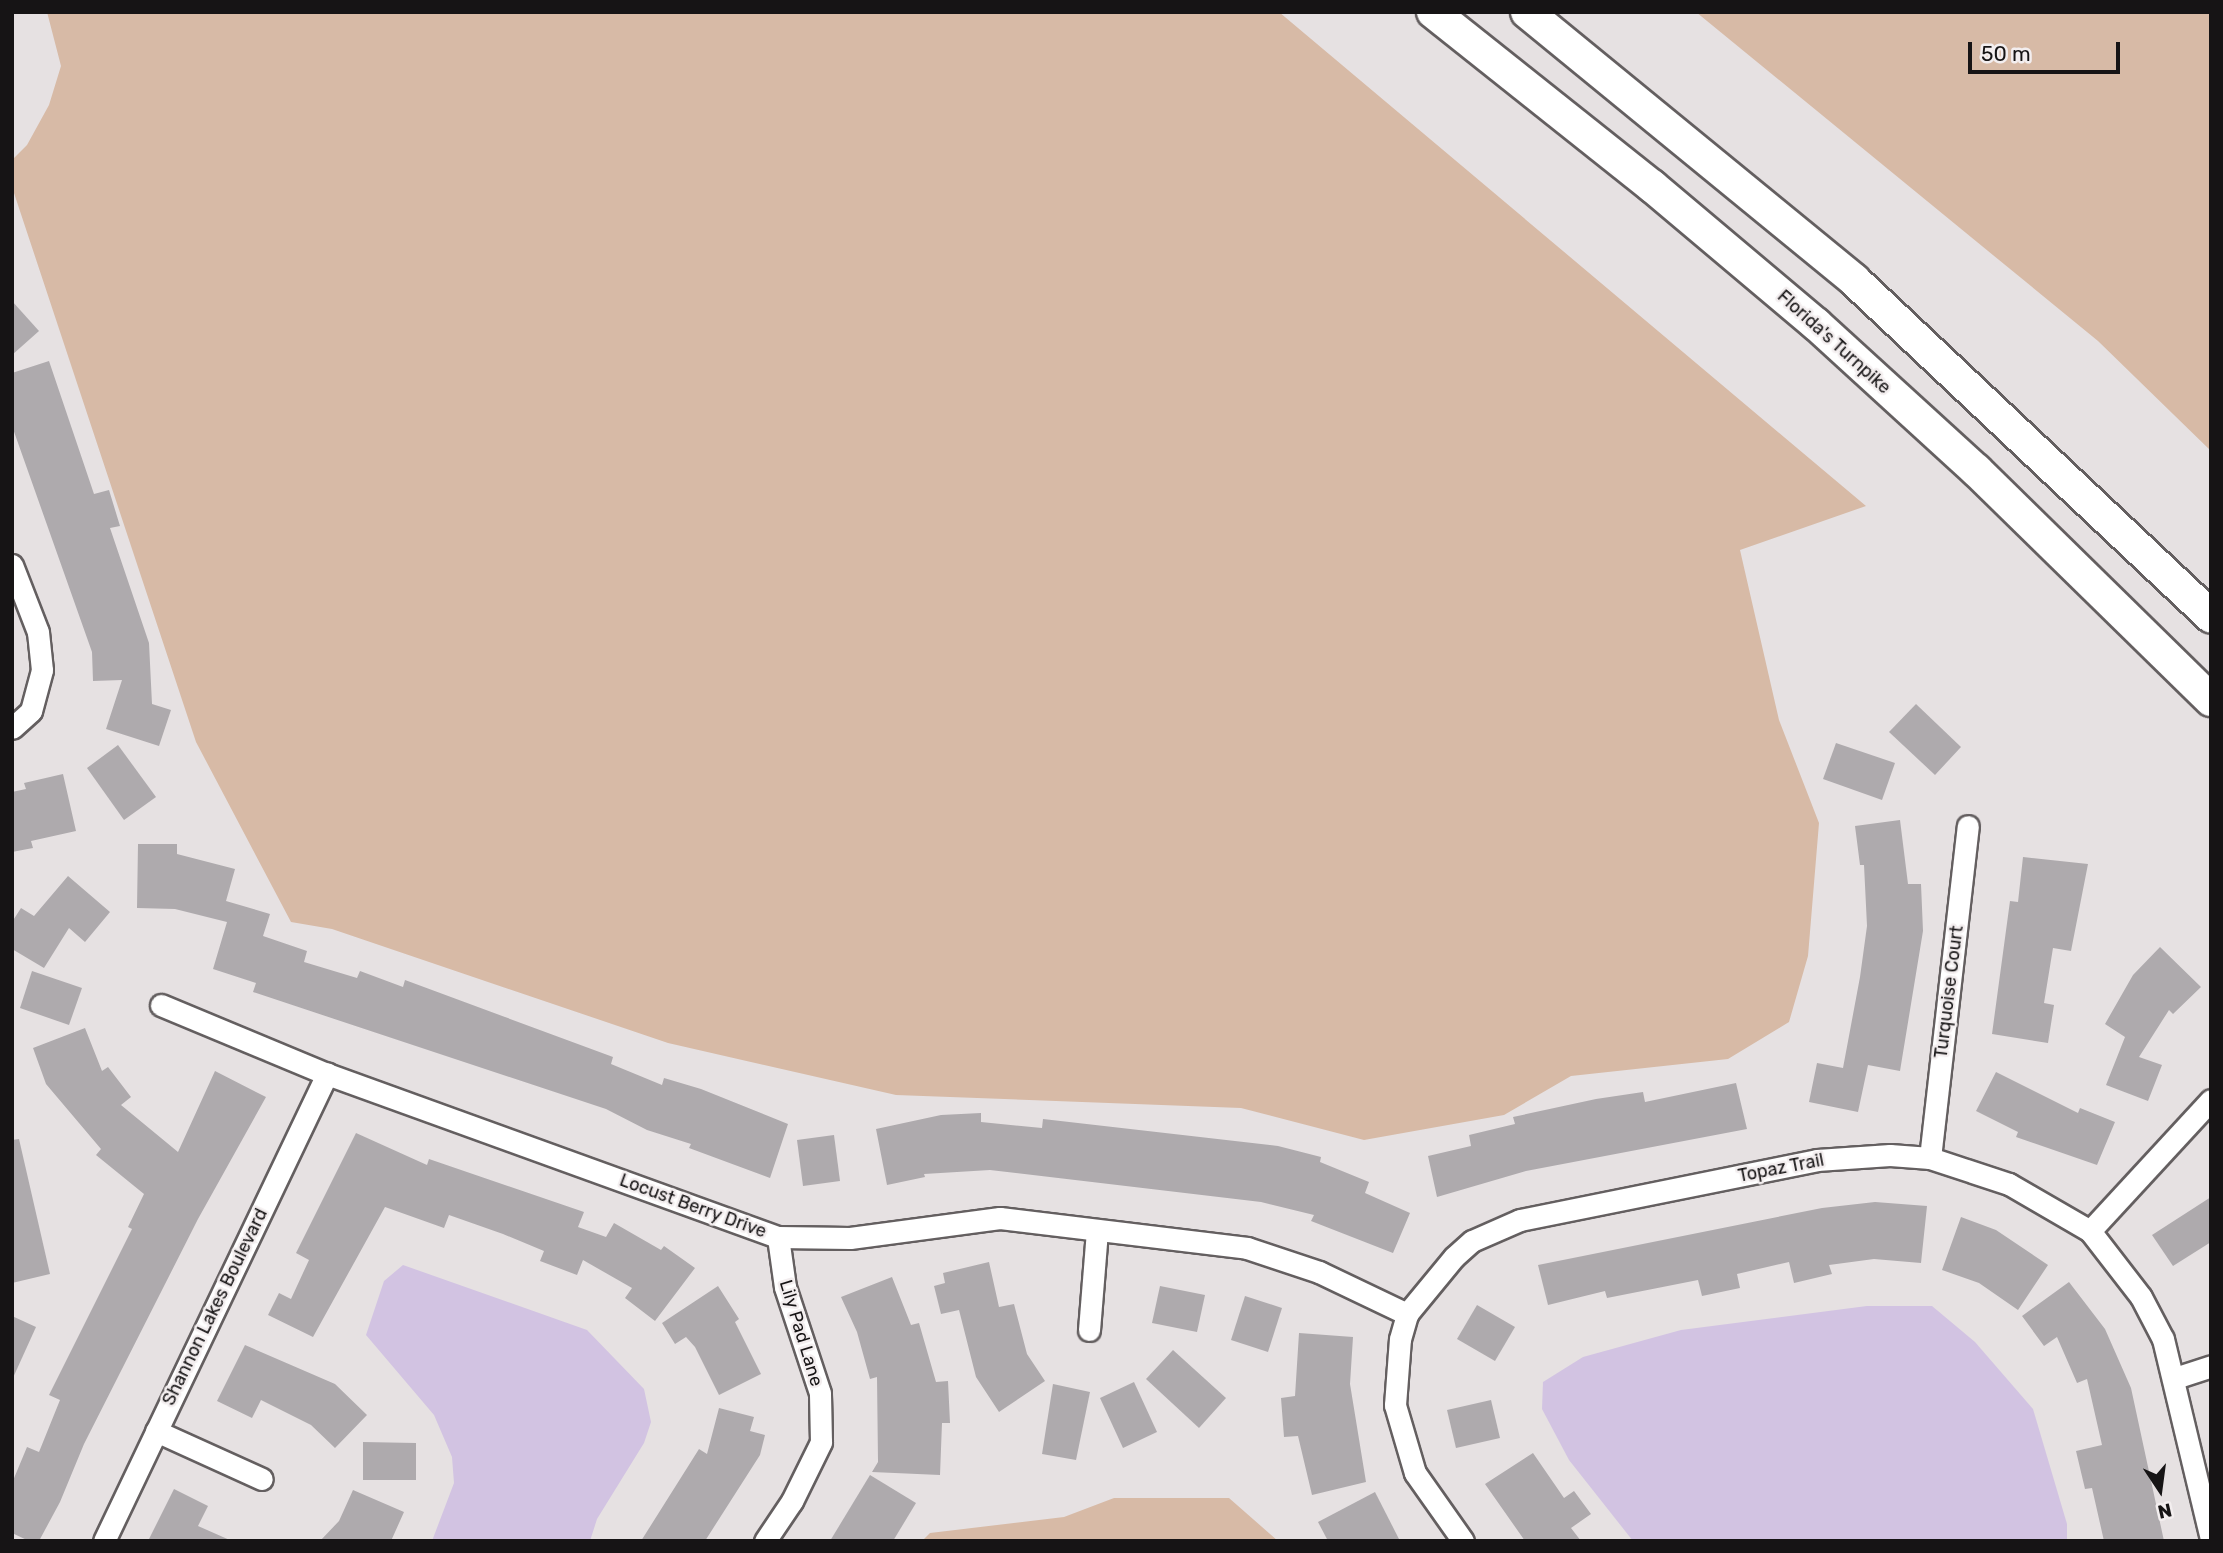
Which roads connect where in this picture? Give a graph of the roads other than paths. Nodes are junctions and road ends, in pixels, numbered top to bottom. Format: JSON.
{"nodes":[{"id":1,"x":1433,"y":12,"type":"edge"},
{"id":2,"x":1527,"y":12,"type":"edge"},
{"id":3,"x":12,"y":565,"type":"edge"},
{"id":4,"x":2211,"y":617,"type":"edge"},
{"id":5,"x":2211,"y":700,"type":"edge"},
{"id":6,"x":12,"y":728,"type":"edge"},
{"id":7,"x":1968,"y":826,"type":"dead end"},
{"id":8,"x":161,"y":1005,"type":"dead end"},
{"id":9,"x":327,"y":1074,"type":"junction"},
{"id":10,"x":2211,"y":1100,"type":"edge"},
{"id":11,"x":1930,"y":1158,"type":"junction"},
{"id":12,"x":1097,"y":1230,"type":"junction"},
{"id":13,"x":2090,"y":1231,"type":"junction"},
{"id":14,"x":778,"y":1237,"type":"junction"},
{"id":15,"x":1407,"y":1314,"type":"junction"},
{"id":16,"x":1089,"y":1330,"type":"dead end"},
{"id":17,"x":2211,"y":1366,"type":"edge"},
{"id":18,"x":2175,"y":1378,"type":"junction"},
{"id":19,"x":156,"y":1431,"type":"junction"},
{"id":20,"x":262,"y":1479,"type":"dead end"},
{"id":21,"x":2211,"y":1539,"type":"edge"},
{"id":22,"x":104,"y":1541,"type":"edge"},
{"id":23,"x":765,"y":1541,"type":"edge"},
{"id":24,"x":1462,"y":1541,"type":"edge"}],
"edges":[{"from":1,"to":5,"type":"highway","name":"Florida's Turnpike"},
{"from":2,"to":4,"type":"highway"},
{"from":3,"to":6,"type":"street"},
{"from":7,"to":11,"type":"street","name":"Turquoise Court"},
{"from":8,"to":9,"type":"street","name":"Locust Berry Drive"},
{"from":9,"to":14,"type":"street","name":"Locust Berry Drive"},
{"from":9,"to":19,"type":"street","name":"Shannon Lakes Boulevard"},
{"from":10,"to":13,"type":"street"},
{"from":11,"to":13,"type":"street","name":"Topaz Trail"},
{"from":11,"to":15,"type":"street","name":"Topaz Trail"},
{"from":12,"to":14,"type":"street","name":"Locust Berry Drive"},
{"from":12,"to":15,"type":"street","name":"Locust Berry Drive"},
{"from":12,"to":16,"type":"street"},
{"from":13,"to":18,"type":"street","name":"Topaz Trail"},
{"from":14,"to":23,"type":"street","name":"Lily Pad Lane"},
{"from":15,"to":24,"type":"street","name":"Topaz Trail"},
{"from":17,"to":18,"type":"street"},
{"from":18,"to":21,"type":"street","name":"Topaz Trail"},
{"from":19,"to":20,"type":"street"},
{"from":19,"to":22,"type":"street","name":"Shannon Lakes Boulevard"}]}
